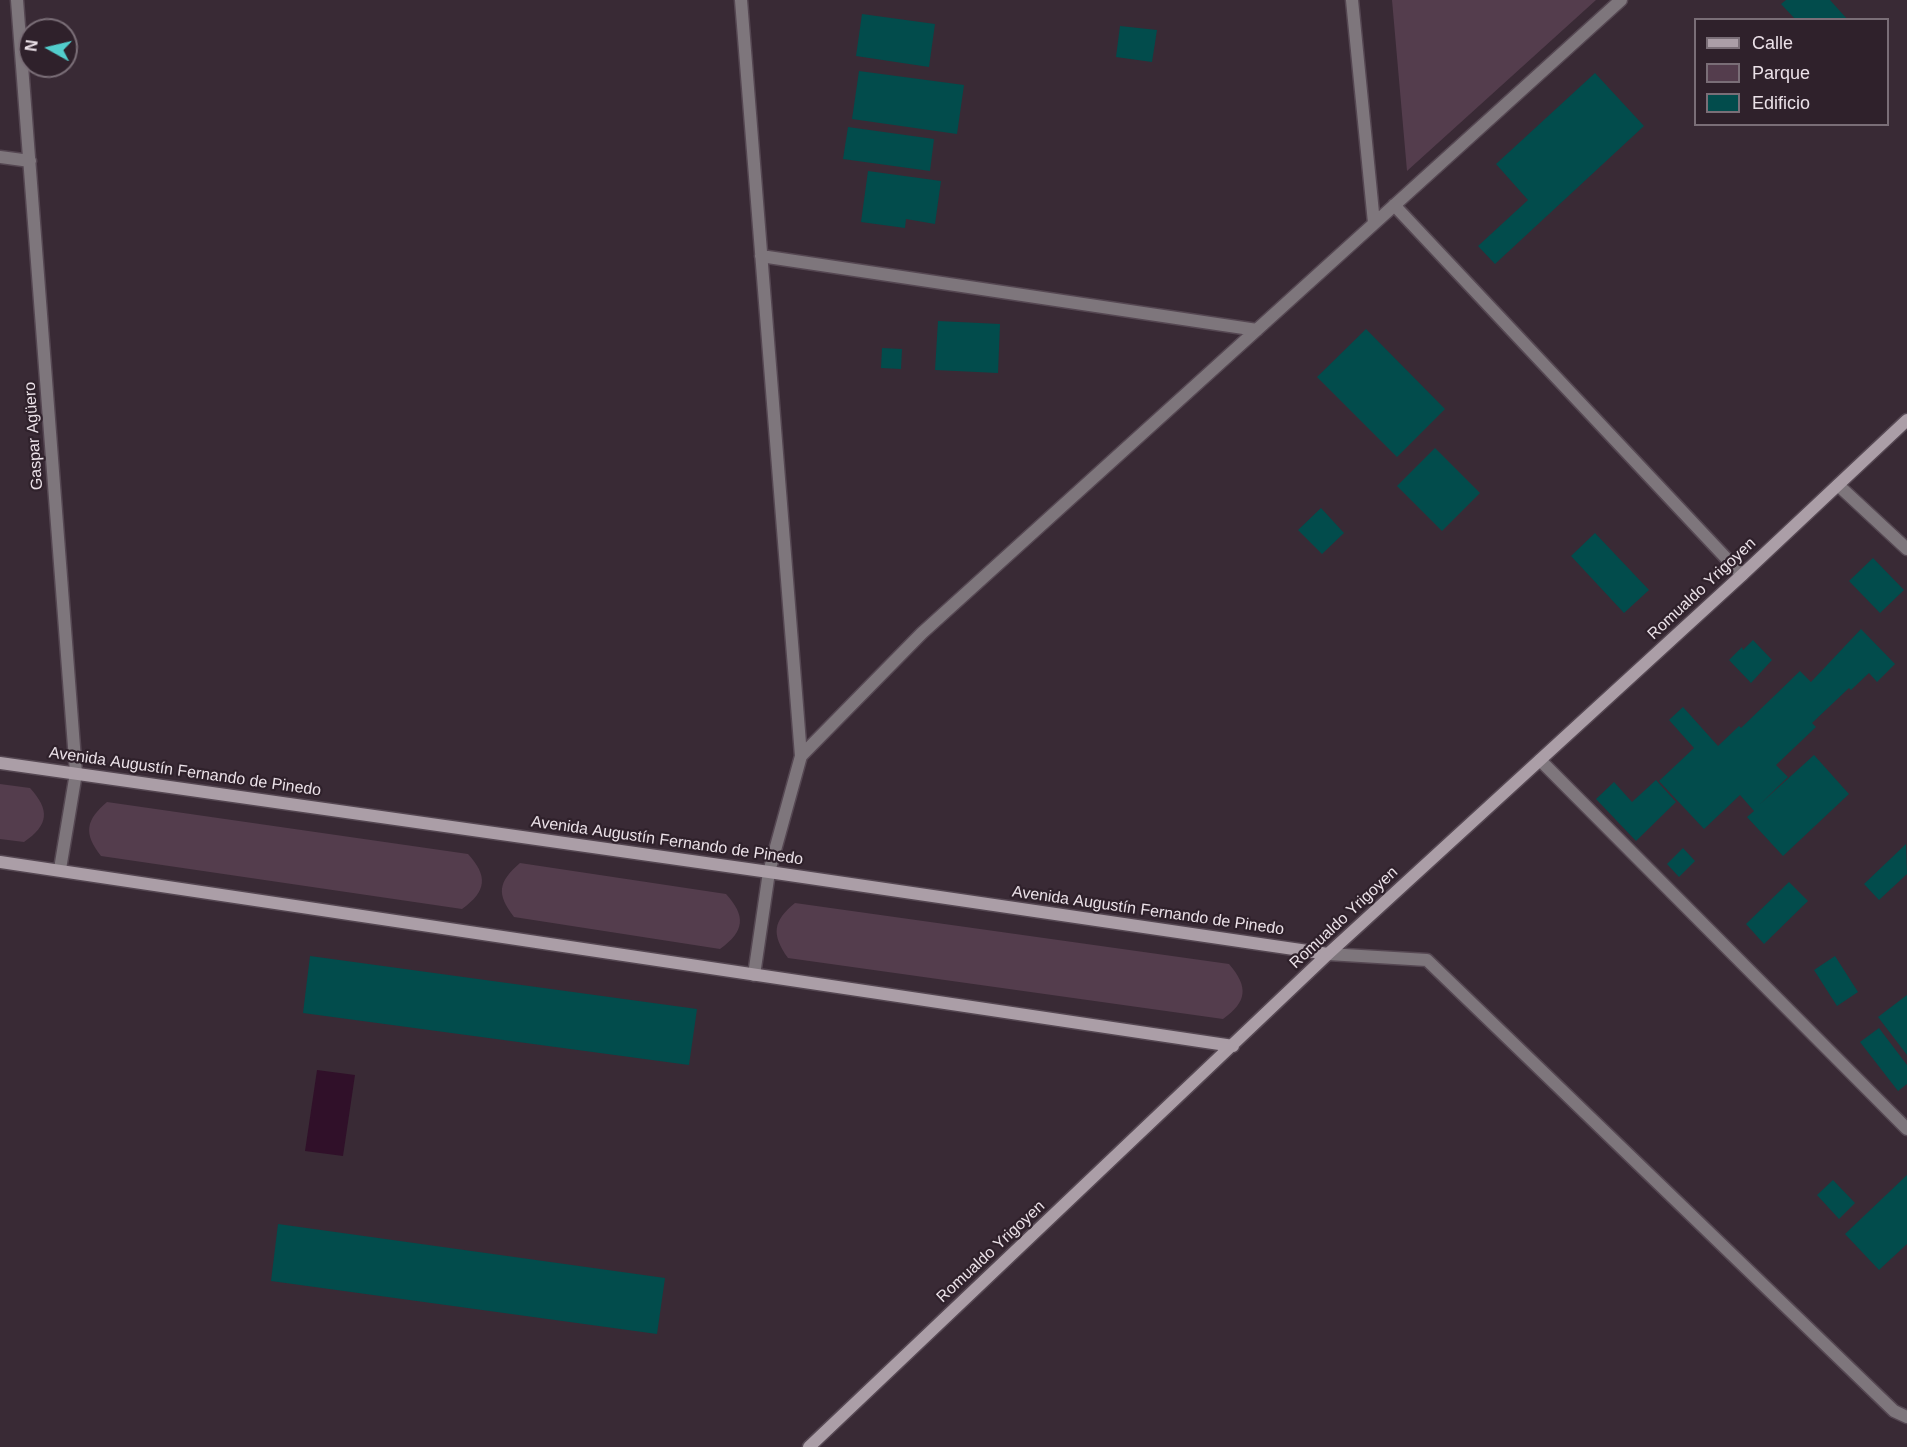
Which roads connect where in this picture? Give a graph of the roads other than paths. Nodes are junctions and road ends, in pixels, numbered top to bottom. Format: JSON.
{"nodes":[{"id":1,"x":17,"y":0,"type":"edge"},
{"id":2,"x":741,"y":0,"type":"edge"},
{"id":3,"x":1352,"y":0,"type":"edge"},
{"id":4,"x":1621,"y":0,"type":"edge"},
{"id":5,"x":0,"y":157,"type":"edge"},
{"id":6,"x":30,"y":161,"type":"junction"},
{"id":7,"x":1394,"y":206,"type":"junction"},
{"id":8,"x":1374,"y":224,"type":"junction"},
{"id":9,"x":761,"y":256,"type":"junction"},
{"id":10,"x":1257,"y":330,"type":"junction"},
{"id":11,"x":1907,"y":420,"type":"edge"},
{"id":12,"x":1838,"y":485,"type":"junction"},
{"id":13,"x":1907,"y":549,"type":"edge"},
{"id":14,"x":1742,"y":575,"type":"junction"},
{"id":15,"x":801,"y":756,"type":"junction"},
{"id":16,"x":1540,"y":760,"type":"junction"},
{"id":17,"x":0,"y":763,"type":"edge"},
{"id":18,"x":76,"y":773,"type":"junction"},
{"id":19,"x":0,"y":862,"type":"edge"},
{"id":20,"x":60,"y":869,"type":"junction"},
{"id":21,"x":769,"y":872,"type":"junction"},
{"id":22,"x":1328,"y":954,"type":"junction"},
{"id":23,"x":754,"y":975,"type":"junction"},
{"id":24,"x":1233,"y":1046,"type":"junction"},
{"id":25,"x":1907,"y":1129,"type":"edge"},
{"id":26,"x":1907,"y":1417,"type":"edge"},
{"id":27,"x":809,"y":1447,"type":"edge"}],
"edges":[{"from":1,"to":6,"type":"street","name":"Gaspar Agüero"},
{"from":2,"to":9,"type":"street"},
{"from":3,"to":8,"type":"street"},
{"from":4,"to":7,"type":"street"},
{"from":5,"to":6,"type":"street"},
{"from":6,"to":18,"type":"street","name":"Gaspar Agüero"},
{"from":7,"to":8,"type":"street"},
{"from":7,"to":14,"type":"street"},
{"from":8,"to":10,"type":"street"},
{"from":9,"to":10,"type":"street"},
{"from":9,"to":15,"type":"street"},
{"from":10,"to":15,"type":"street"},
{"from":11,"to":12,"type":"street","name":"Romualdo Yrigoyen"},
{"from":12,"to":13,"type":"street"},
{"from":12,"to":14,"type":"street","name":"Romualdo Yrigoyen"},
{"from":14,"to":16,"type":"street","name":"Romualdo Yrigoyen"},
{"from":15,"to":21,"type":"street"},
{"from":16,"to":22,"type":"street","name":"Romualdo Yrigoyen"},
{"from":16,"to":25,"type":"street"},
{"from":17,"to":18,"type":"street","name":"Avenida Augustín Fernando de Pinedo"},
{"from":18,"to":20,"type":"street","name":"Gaspar Agüero"},
{"from":18,"to":21,"type":"street","name":"Avenida Augustín Fernando de Pinedo"},
{"from":19,"to":20,"type":"street"},
{"from":20,"to":23,"type":"street"},
{"from":21,"to":22,"type":"street","name":"Avenida Augustín Fernando de Pinedo"},
{"from":21,"to":23,"type":"street"},
{"from":22,"to":24,"type":"street","name":"Romualdo Yrigoyen"},
{"from":22,"to":26,"type":"street"},
{"from":23,"to":24,"type":"street"},
{"from":24,"to":27,"type":"street","name":"Romualdo Yrigoyen"}]}
